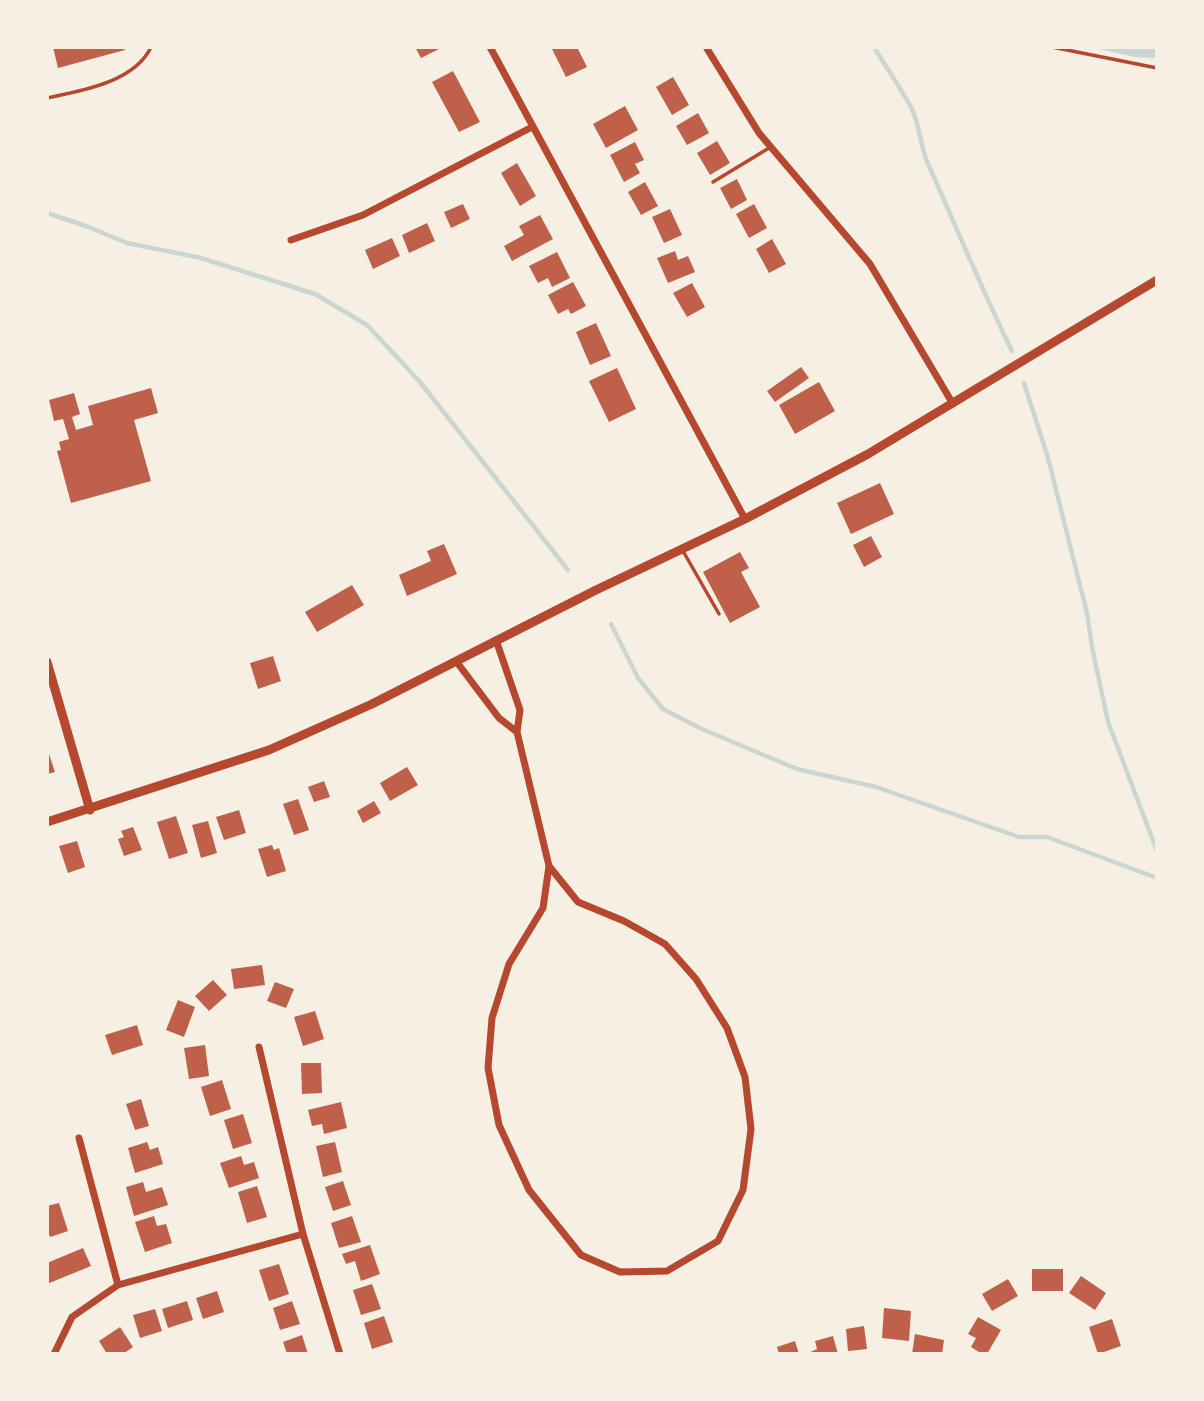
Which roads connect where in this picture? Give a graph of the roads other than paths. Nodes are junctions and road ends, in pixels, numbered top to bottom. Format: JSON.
{"nodes":[{"id":1,"x":150,"y":47,"type":"edge"},
{"id":2,"x":490,"y":47,"type":"edge"},
{"id":3,"x":706,"y":47,"type":"edge"},
{"id":4,"x":1052,"y":47,"type":"edge"},
{"id":5,"x":1157,"y":68,"type":"edge"},
{"id":6,"x":47,"y":98,"type":"edge"},
{"id":7,"x":532,"y":127,"type":"junction"},
{"id":8,"x":771,"y":146,"type":"junction"},
{"id":9,"x":713,"y":182,"type":"dead end"},
{"id":10,"x":291,"y":240,"type":"dead end"},
{"id":11,"x":1157,"y":280,"type":"edge"},
{"id":12,"x":953,"y":404,"type":"junction"},
{"id":13,"x":745,"y":519,"type":"junction"},
{"id":14,"x":682,"y":549,"type":"junction"},
{"id":15,"x":719,"y":614,"type":"dead end"},
{"id":16,"x":496,"y":640,"type":"junction"},
{"id":17,"x":456,"y":661,"type":"junction"},
{"id":18,"x":47,"y":662,"type":"edge"},
{"id":19,"x":517,"y":732,"type":"junction"},
{"id":20,"x":90,"y":810,"type":"junction"},
{"id":21,"x":47,"y":822,"type":"edge"},
{"id":22,"x":549,"y":866,"type":"junction"},
{"id":23,"x":258,"y":1047,"type":"dead end"},
{"id":24,"x":79,"y":1138,"type":"dead end"},
{"id":25,"x":303,"y":1234,"type":"junction"},
{"id":26,"x":118,"y":1285,"type":"junction"},
{"id":27,"x":54,"y":1354,"type":"edge"},
{"id":28,"x":340,"y":1354,"type":"edge"}],
"edges":[{"from":1,"to":6,"type":"lane"},
{"from":2,"to":7,"type":"street"},
{"from":3,"to":8,"type":"street"},
{"from":4,"to":5,"type":"lane"},
{"from":7,"to":10,"type":"street"},
{"from":7,"to":13,"type":"street"},
{"from":8,"to":9,"type":"lane"},
{"from":8,"to":12,"type":"street"},
{"from":11,"to":12,"type":"street"},
{"from":12,"to":13,"type":"street"},
{"from":13,"to":14,"type":"street"},
{"from":14,"to":15,"type":"lane"},
{"from":14,"to":16,"type":"street"},
{"from":16,"to":17,"type":"street"},
{"from":16,"to":19,"type":"street"},
{"from":17,"to":19,"type":"street"},
{"from":17,"to":20,"type":"street"},
{"from":18,"to":20,"type":"street"},
{"from":19,"to":22,"type":"street"},
{"from":20,"to":21,"type":"street"},
{"from":22,"to":22,"type":"street"},
{"from":23,"to":25,"type":"street"},
{"from":24,"to":26,"type":"street"},
{"from":25,"to":26,"type":"street"},
{"from":25,"to":28,"type":"street"},
{"from":26,"to":27,"type":"street"}]}
